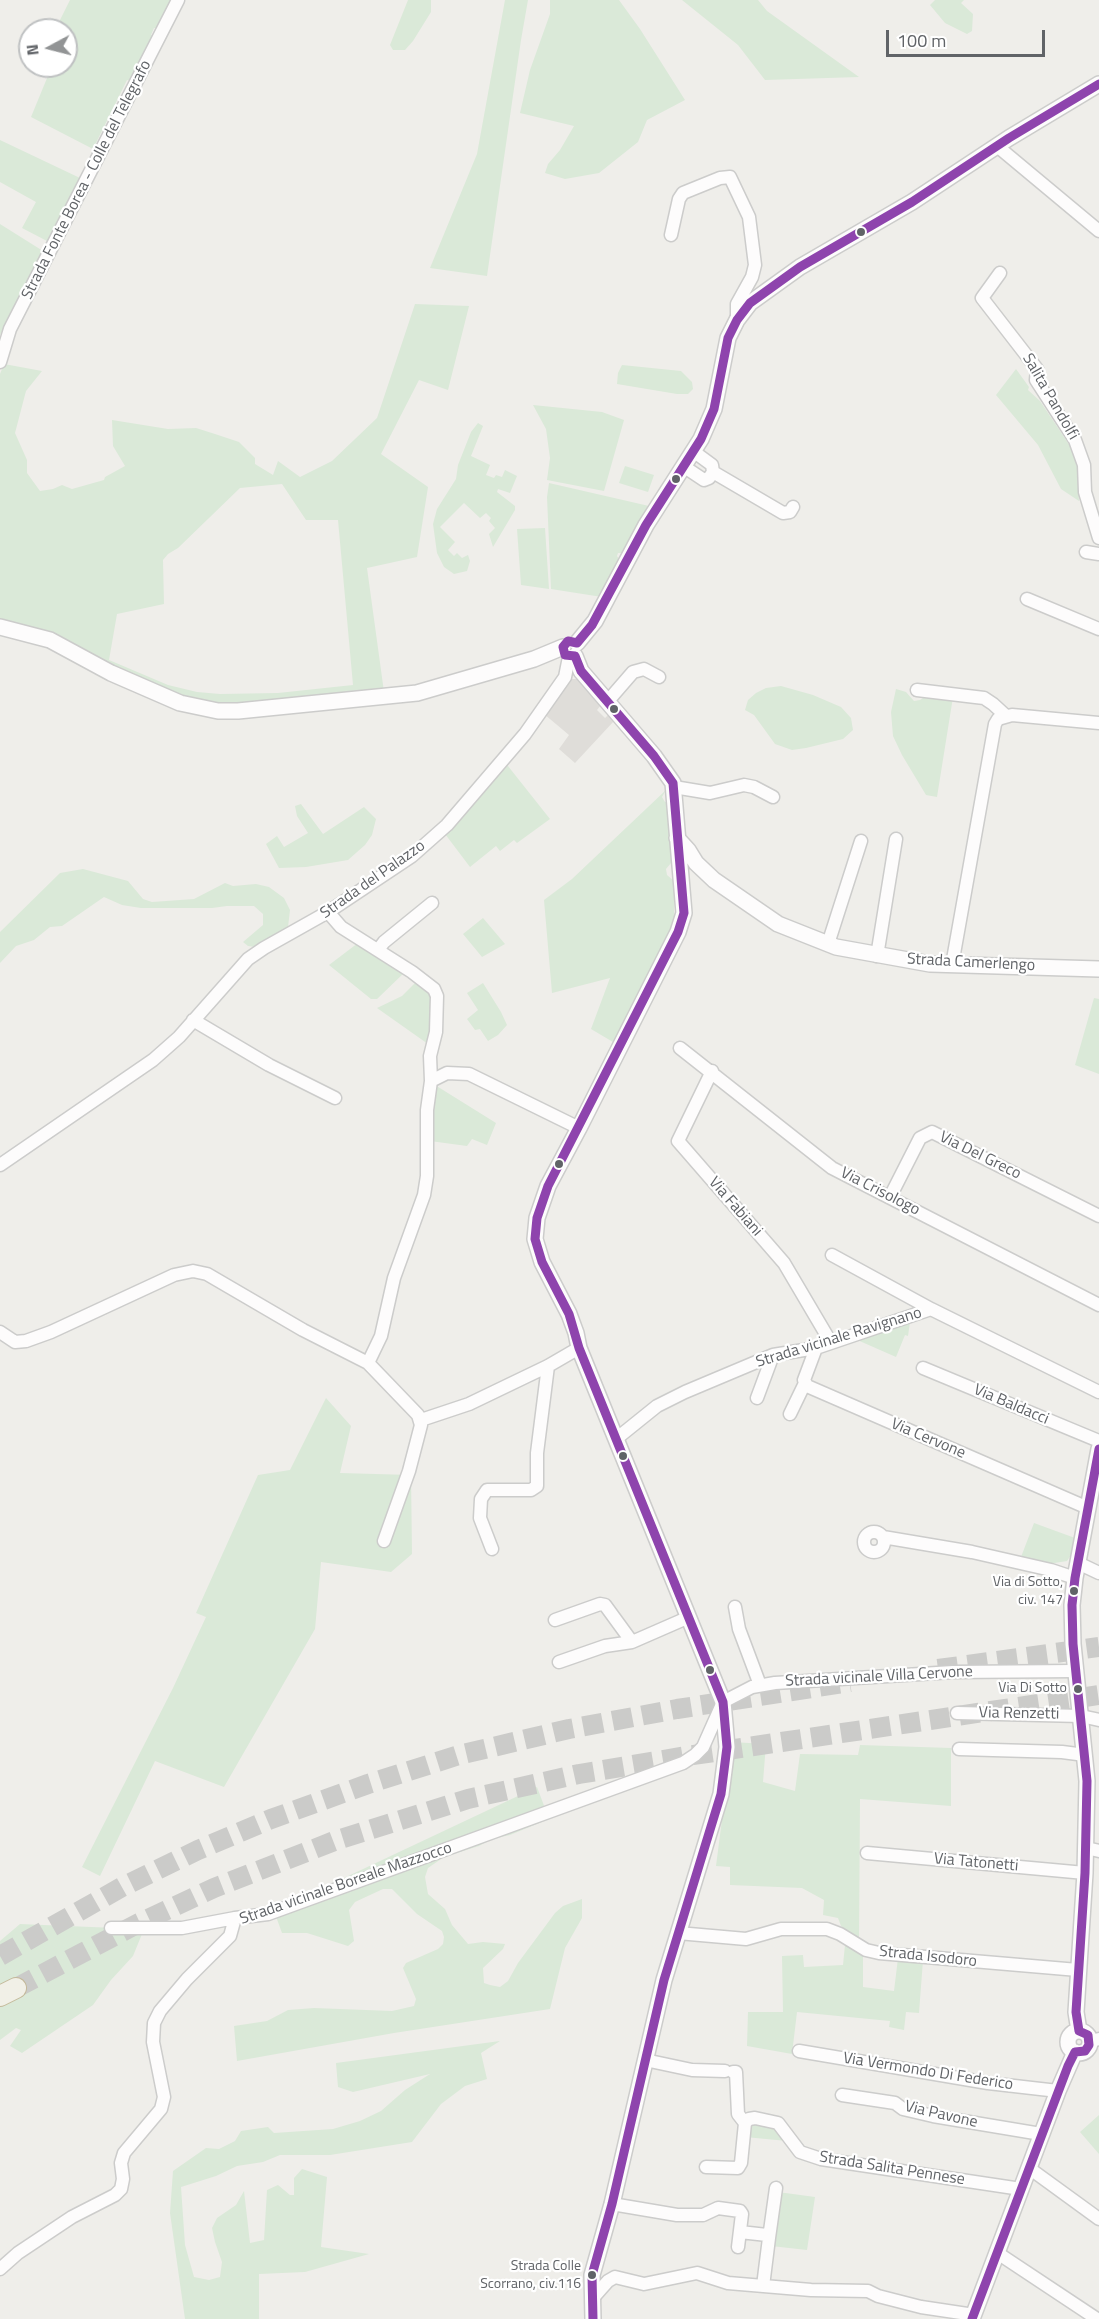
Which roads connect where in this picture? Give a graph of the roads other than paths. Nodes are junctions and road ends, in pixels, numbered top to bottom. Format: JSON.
{"nodes":[{"id":1,"x":178,"y":0,"type":"edge"},
{"id":2,"x":1099,"y":84,"type":"edge"},
{"id":3,"x":997,"y":146,"type":"junction"},
{"id":4,"x":1099,"y":231,"type":"edge"},
{"id":5,"x":671,"y":235,"type":"dead end"},
{"id":6,"x":1000,"y":273,"type":"dead end"},
{"id":7,"x":737,"y":320,"type":"junction"},
{"id":8,"x":0,"y":362,"type":"edge"},
{"id":9,"x":693,"y":451,"type":"junction"},
{"id":10,"x":683,"y":466,"type":"junction"},
{"id":11,"x":713,"y":472,"type":"junction"},
{"id":12,"x":793,"y":507,"type":"dead end"},
{"id":13,"x":1099,"y":538,"type":"edge"},
{"id":14,"x":1027,"y":599,"type":"dead end"},
{"id":15,"x":0,"y":627,"type":"edge"},
{"id":16,"x":1099,"y":629,"type":"edge"},
{"id":17,"x":570,"y":652,"type":"junction"},
{"id":18,"x":658,"y":677,"type":"dead end"},
{"id":19,"x":917,"y":690,"type":"dead end"},
{"id":20,"x":607,"y":702,"type":"junction"},
{"id":21,"x":1005,"y":716,"type":"junction"},
{"id":22,"x":1099,"y":723,"type":"edge"},
{"id":23,"x":674,"y":787,"type":"junction"},
{"id":24,"x":773,"y":797,"type":"dead end"},
{"id":25,"x":677,"y":838,"type":"junction"},
{"id":26,"x":896,"y":839,"type":"dead end"},
{"id":27,"x":861,"y":841,"type":"dead end"},
{"id":28,"x":432,"y":903,"type":"dead end"},
{"id":29,"x":328,"y":912,"type":"junction"},
{"id":30,"x":828,"y":944,"type":"junction"},
{"id":31,"x":378,"y":950,"type":"junction"},
{"id":32,"x":878,"y":956,"type":"junction"},
{"id":33,"x":952,"y":965,"type":"junction"},
{"id":34,"x":1099,"y":969,"type":"edge"},
{"id":35,"x":193,"y":1020,"type":"junction"},
{"id":36,"x":680,"y":1048,"type":"dead end"},
{"id":37,"x":712,"y":1071,"type":"junction"},
{"id":38,"x":431,"y":1081,"type":"junction"},
{"id":39,"x":335,"y":1098,"type":"dead end"},
{"id":40,"x":579,"y":1128,"type":"junction"},
{"id":41,"x":0,"y":1165,"type":"edge"},
{"id":42,"x":890,"y":1197,"type":"junction"},
{"id":43,"x":1099,"y":1216,"type":"edge"},
{"id":44,"x":832,"y":1255,"type":"dead end"},
{"id":45,"x":1099,"y":1305,"type":"edge"},
{"id":46,"x":931,"y":1309,"type":"junction"},
{"id":47,"x":0,"y":1332,"type":"edge"},
{"id":48,"x":830,"y":1341,"type":"junction"},
{"id":49,"x":579,"y":1348,"type":"junction"},
{"id":50,"x":816,"y":1348,"type":"junction"},
{"id":51,"x":773,"y":1355,"type":"junction"},
{"id":52,"x":368,"y":1363,"type":"junction"},
{"id":53,"x":548,"y":1366,"type":"junction"},
{"id":54,"x":923,"y":1368,"type":"dead end"},
{"id":55,"x":805,"y":1383,"type":"junction"},
{"id":56,"x":1099,"y":1392,"type":"edge"},
{"id":57,"x":757,"y":1398,"type":"dead end"},
{"id":58,"x":790,"y":1414,"type":"dead end"},
{"id":59,"x":421,"y":1420,"type":"junction"},
{"id":60,"x":616,"y":1439,"type":"junction"},
{"id":61,"x":1099,"y":1441,"type":"edge"},
{"id":62,"x":1099,"y":1449,"type":"edge"},
{"id":63,"x":1093,"y":1500,"type":"edge"},
{"id":64,"x":883,"y":1537,"type":"dead end"},
{"id":65,"x":384,"y":1541,"type":"dead end"},
{"id":66,"x":492,"y":1549,"type":"dead end"},
{"id":67,"x":1076,"y":1571,"type":"junction"},
{"id":68,"x":1099,"y":1573,"type":"edge"},
{"id":69,"x":735,"y":1607,"type":"dead end"},
{"id":70,"x":687,"y":1618,"type":"junction"},
{"id":71,"x":555,"y":1620,"type":"dead end"},
{"id":72,"x":632,"y":1642,"type":"junction"},
{"id":73,"x":559,"y":1662,"type":"dead end"},
{"id":74,"x":1075,"y":1671,"type":"junction"},
{"id":75,"x":760,"y":1685,"type":"junction"},
{"id":76,"x":723,"y":1702,"type":"junction"},
{"id":77,"x":957,"y":1713,"type":"dead end"},
{"id":78,"x":1081,"y":1716,"type":"junction"},
{"id":79,"x":1099,"y":1720,"type":"edge"},
{"id":80,"x":959,"y":1749,"type":"dead end"},
{"id":81,"x":1086,"y":1755,"type":"junction"},
{"id":82,"x":1093,"y":1850,"type":"edge"},
{"id":83,"x":867,"y":1853,"type":"dead end"},
{"id":84,"x":1085,"y":1873,"type":"junction"},
{"id":85,"x":235,"y":1918,"type":"junction"},
{"id":86,"x":111,"y":1928,"type":"dead end"},
{"id":87,"x":678,"y":1933,"type":"junction"},
{"id":88,"x":1078,"y":1970,"type":"junction"},
{"id":89,"x":1089,"y":2037,"type":"edge"},
{"id":90,"x":799,"y":2052,"type":"dead end"},
{"id":91,"x":645,"y":2060,"type":"junction"},
{"id":92,"x":1058,"y":2091,"type":"junction"},
{"id":93,"x":842,"y":2095,"type":"dead end"},
{"id":94,"x":744,"y":2123,"type":"junction"},
{"id":95,"x":1041,"y":2134,"type":"junction"},
{"id":96,"x":706,"y":2167,"type":"dead end"},
{"id":97,"x":1029,"y":2168,"type":"junction"},
{"id":98,"x":776,"y":2188,"type":"dead end"},
{"id":99,"x":1021,"y":2189,"type":"junction"},
{"id":100,"x":612,"y":2204,"type":"junction"},
{"id":101,"x":1099,"y":2219,"type":"edge"},
{"id":102,"x":740,"y":2232,"type":"junction"},
{"id":103,"x":769,"y":2238,"type":"junction"},
{"id":104,"x":738,"y":2247,"type":"dead end"},
{"id":105,"x":996,"y":2252,"type":"junction"},
{"id":106,"x":0,"y":2269,"type":"edge"},
{"id":107,"x":763,"y":2286,"type":"junction"},
{"id":108,"x":592,"y":2299,"type":"junction"},
{"id":109,"x":973,"y":2317,"type":"edge"},
{"id":110,"x":593,"y":2319,"type":"edge"},
{"id":111,"x":1097,"y":2319,"type":"edge"}],
"edges":[{"from":1,"to":8,"type":"street","name":"Strada Fonte Borea - Colle del Telegrafo"},
{"from":2,"to":3,"type":"street"},
{"from":3,"to":4,"type":"street"},
{"from":3,"to":7,"type":"street"},
{"from":5,"to":7,"type":"street"},
{"from":6,"to":13,"type":"street","name":"Salita Pandolfi"},
{"from":7,"to":9,"type":"street"},
{"from":9,"to":10,"type":"street"},
{"from":9,"to":11,"type":"street"},
{"from":10,"to":11,"type":"street"},
{"from":10,"to":17,"type":"street"},
{"from":11,"to":12,"type":"street"},
{"from":14,"to":16,"type":"street"},
{"from":15,"to":17,"type":"street"},
{"from":17,"to":20,"type":"street"},
{"from":17,"to":29,"type":"street","name":"Strada del Palazzo"},
{"from":18,"to":20,"type":"street"},
{"from":19,"to":21,"type":"street"},
{"from":20,"to":23,"type":"street"},
{"from":21,"to":22,"type":"street"},
{"from":21,"to":33,"type":"street"},
{"from":23,"to":24,"type":"street"},
{"from":23,"to":25,"type":"street"},
{"from":25,"to":30,"type":"street","name":"Strada Camerlengo"},
{"from":25,"to":40,"type":"street"},
{"from":26,"to":32,"type":"street"},
{"from":27,"to":30,"type":"street"},
{"from":28,"to":31,"type":"street"},
{"from":29,"to":31,"type":"street"},
{"from":29,"to":35,"type":"street","name":"Strada del Palazzo"},
{"from":30,"to":32,"type":"street","name":"Strada Camerlengo"},
{"from":31,"to":38,"type":"street"},
{"from":32,"to":33,"type":"street","name":"Strada Camerlengo"},
{"from":33,"to":34,"type":"street","name":"Strada Camerlengo"},
{"from":35,"to":39,"type":"street"},
{"from":35,"to":41,"type":"street","name":"Strada del Palazzo"},
{"from":36,"to":37,"type":"street","name":"Via Crisologo"},
{"from":37,"to":42,"type":"street","name":"Via Crisologo"},
{"from":37,"to":48,"type":"street","name":"Via Fabiani"},
{"from":38,"to":40,"type":"street"},
{"from":38,"to":52,"type":"street"},
{"from":40,"to":49,"type":"street"},
{"from":42,"to":43,"type":"street","name":"Via Del Greco"},
{"from":42,"to":45,"type":"street","name":"Via Crisologo"},
{"from":44,"to":46,"type":"street"},
{"from":46,"to":48,"type":"street","name":"Strada vicinale Ravignano"},
{"from":46,"to":56,"type":"street","name":"Strada vicinale Ravignano"},
{"from":47,"to":52,"type":"street"},
{"from":48,"to":50,"type":"street","name":"Strada vicinale Ravignano"},
{"from":49,"to":53,"type":"street"},
{"from":49,"to":60,"type":"street"},
{"from":50,"to":51,"type":"street","name":"Strada vicinale Ravignano"},
{"from":50,"to":55,"type":"street"},
{"from":51,"to":57,"type":"street"},
{"from":51,"to":60,"type":"street","name":"Strada vicinale Ravignano"},
{"from":52,"to":59,"type":"street"},
{"from":53,"to":59,"type":"street"},
{"from":53,"to":66,"type":"street"},
{"from":54,"to":61,"type":"street","name":"Via Baldacci"},
{"from":55,"to":58,"type":"street"},
{"from":55,"to":63,"type":"street","name":"Via Cervone"},
{"from":59,"to":65,"type":"street"},
{"from":60,"to":70,"type":"street"},
{"from":62,"to":63,"type":"street"},
{"from":63,"to":67,"type":"street"},
{"from":64,"to":67,"type":"street"},
{"from":67,"to":68,"type":"street"},
{"from":67,"to":74,"type":"street"},
{"from":69,"to":75,"type":"street"},
{"from":70,"to":72,"type":"street"},
{"from":70,"to":76,"type":"street"},
{"from":71,"to":72,"type":"street"},
{"from":72,"to":73,"type":"street"},
{"from":74,"to":75,"type":"street","name":"Strada vicinale Villa Cervone"},
{"from":74,"to":78,"type":"street"},
{"from":75,"to":76,"type":"street","name":"Strada vicinale Villa Cervone"},
{"from":76,"to":85,"type":"street","name":"Strada vicinale Boreale Mazzocco"},
{"from":76,"to":87,"type":"street"},
{"from":77,"to":78,"type":"street","name":"Via Renzetti"},
{"from":78,"to":79,"type":"street","name":"Via Renzetti"},
{"from":78,"to":81,"type":"street"},
{"from":80,"to":81,"type":"street"},
{"from":81,"to":82,"type":"street"},
{"from":82,"to":84,"type":"street"},
{"from":83,"to":84,"type":"street","name":"Via Tatonetti"},
{"from":84,"to":88,"type":"street"},
{"from":85,"to":86,"type":"street"},
{"from":85,"to":106,"type":"street","name":"Strada vicinale Boreale Mazzocco"},
{"from":87,"to":88,"type":"street","name":"Strada Isodoro"},
{"from":87,"to":91,"type":"street"},
{"from":88,"to":89,"type":"street"},
{"from":89,"to":92,"type":"street"},
{"from":90,"to":92,"type":"street","name":"Via Vermondo Di Federico"},
{"from":91,"to":94,"type":"street"},
{"from":91,"to":100,"type":"street"},
{"from":92,"to":95,"type":"street"},
{"from":93,"to":95,"type":"street","name":"Via Pavone"},
{"from":94,"to":96,"type":"street"},
{"from":94,"to":99,"type":"street","name":"Strada Salita Pennese"},
{"from":95,"to":97,"type":"street"},
{"from":97,"to":99,"type":"street"},
{"from":97,"to":101,"type":"street"},
{"from":98,"to":103,"type":"street"},
{"from":99,"to":105,"type":"street"},
{"from":100,"to":102,"type":"street"},
{"from":100,"to":108,"type":"street"},
{"from":102,"to":103,"type":"street"},
{"from":102,"to":104,"type":"street"},
{"from":103,"to":107,"type":"street"},
{"from":105,"to":109,"type":"street"},
{"from":105,"to":111,"type":"street"},
{"from":107,"to":108,"type":"street"},
{"from":107,"to":109,"type":"street"},
{"from":108,"to":110,"type":"street"}]}
